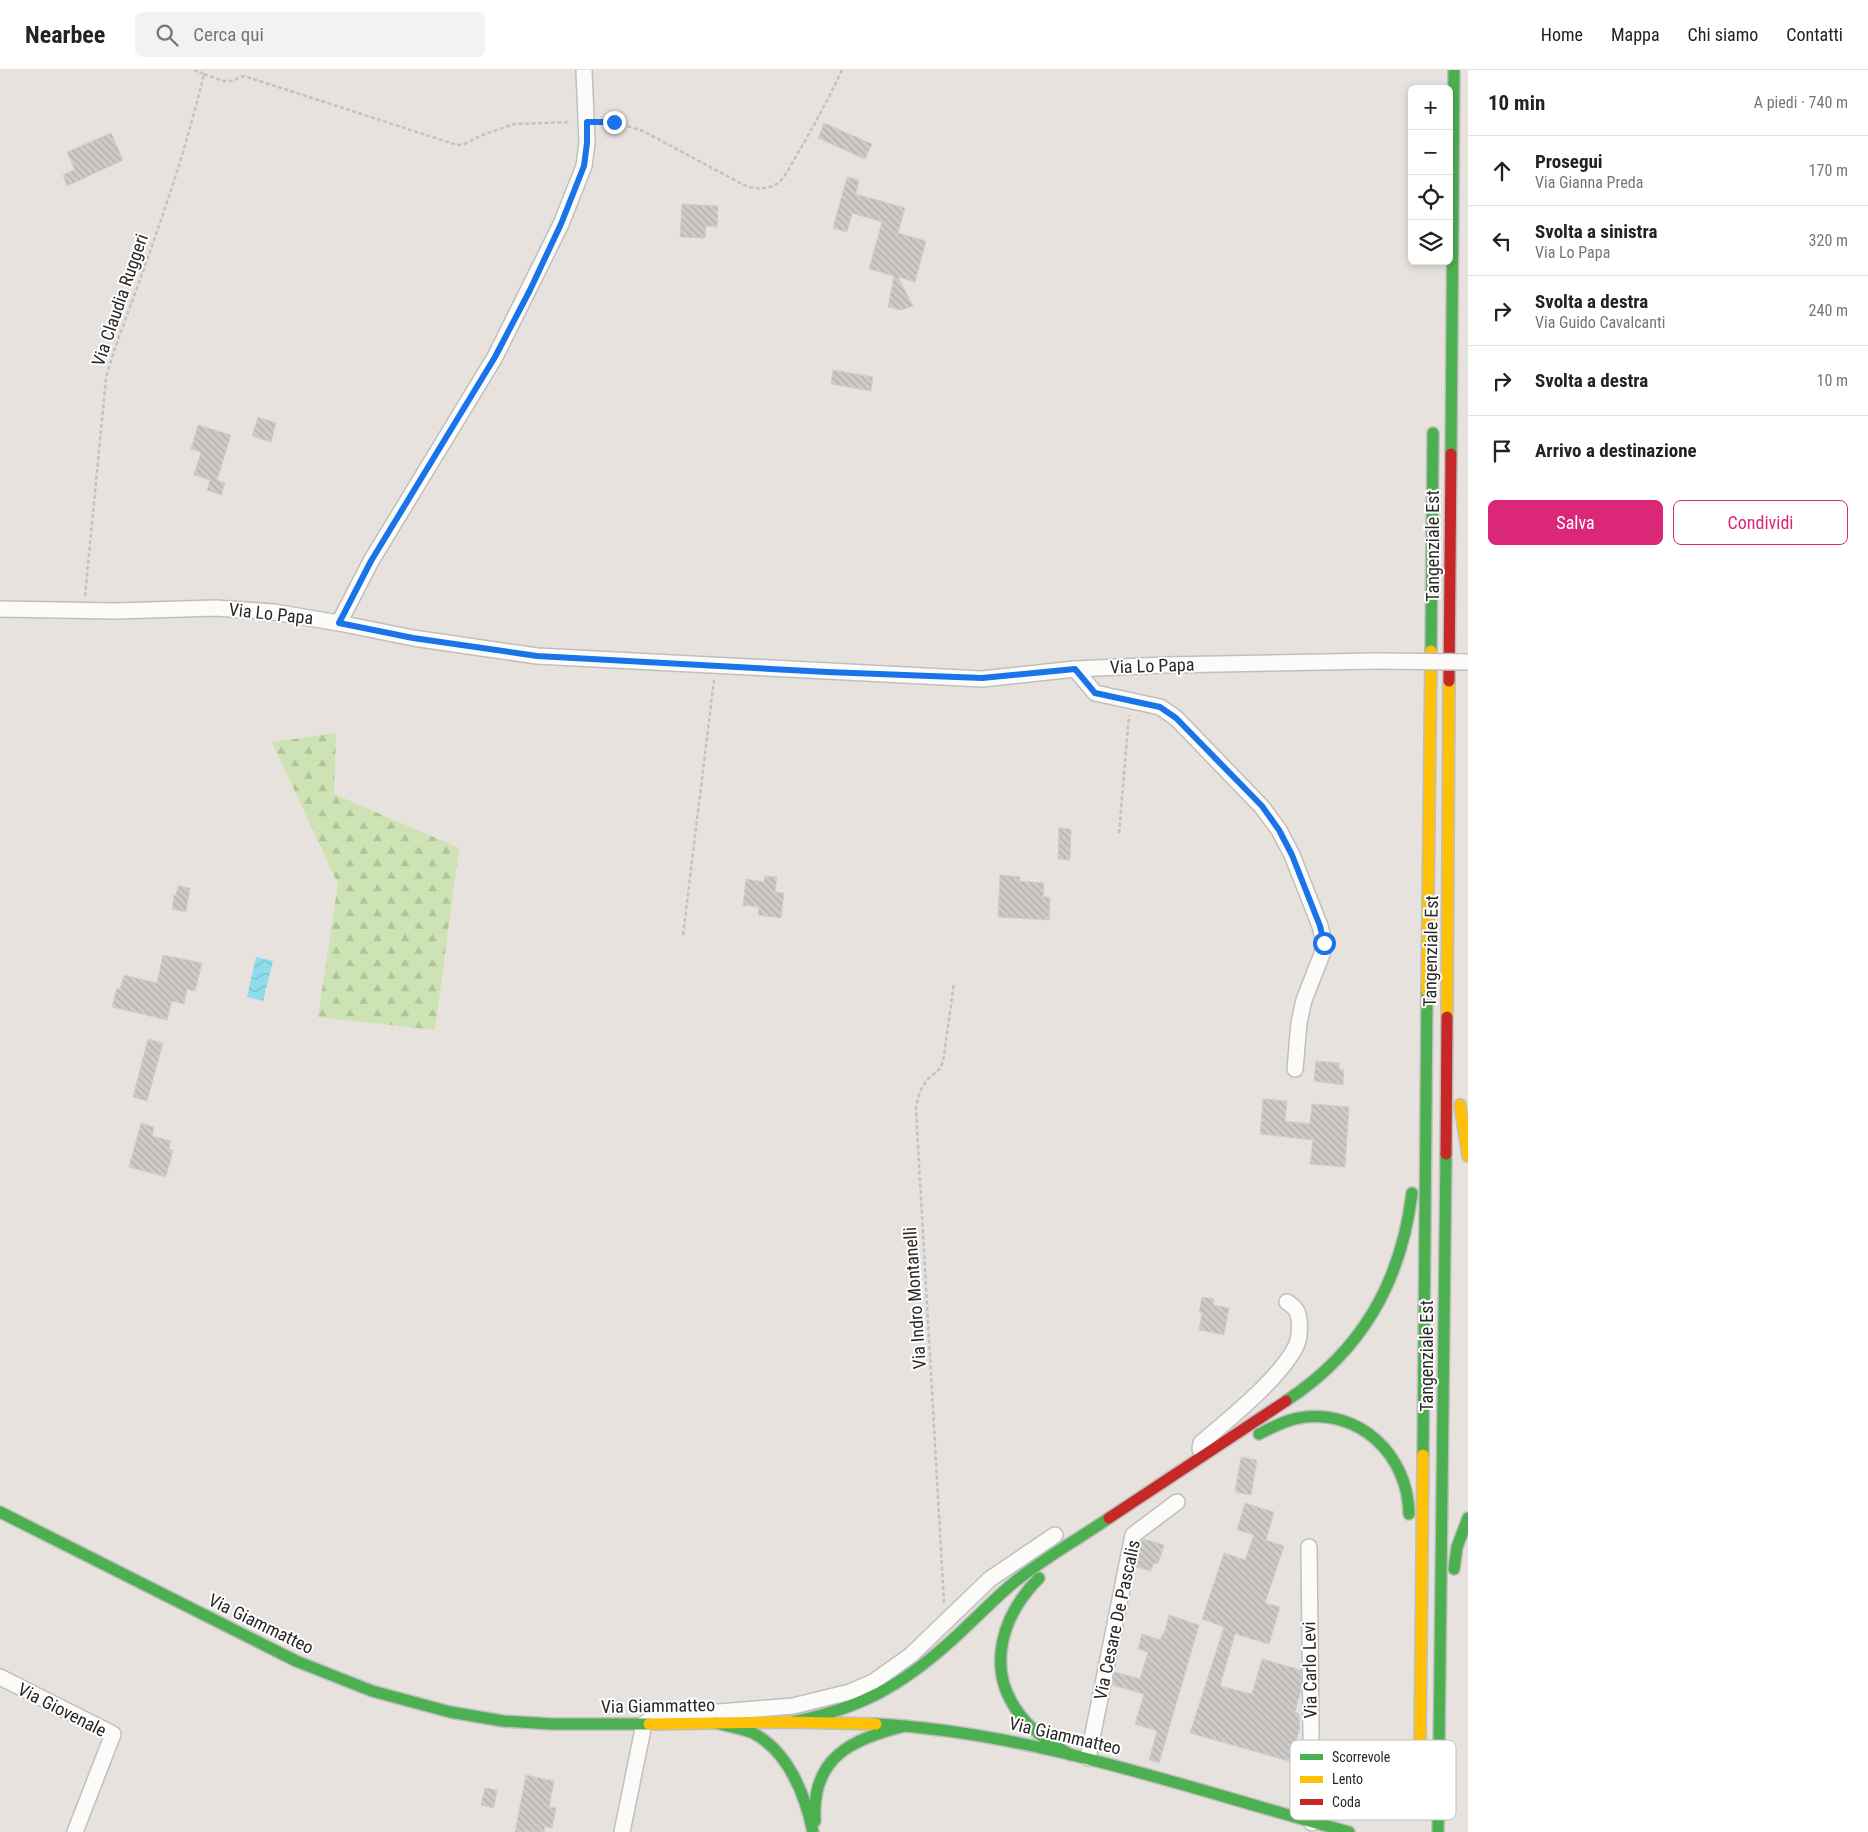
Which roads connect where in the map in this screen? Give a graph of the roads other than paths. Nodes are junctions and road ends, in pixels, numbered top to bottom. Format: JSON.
{"nodes":[{"id":1,"x":584,"y":70,"type":"edge"},
{"id":2,"x":1454,"y":70,"type":"edge"},
{"id":3,"x":1433,"y":418,"type":"dead end"},
{"id":4,"x":0,"y":609,"type":"edge"},
{"id":5,"x":339,"y":623,"type":"junction"},
{"id":6,"x":1468,"y":662,"type":"edge"},
{"id":7,"x":1075,"y":669,"type":"junction"},
{"id":8,"x":1449,"y":902,"type":"junction"},
{"id":9,"x":1458,"y":1026,"type":"dead end"},
{"id":10,"x":1295,"y":1069,"type":"dead end"},
{"id":11,"x":1427,"y":1079,"type":"junction"},
{"id":12,"x":1460,"y":1090,"type":"dead end"},
{"id":13,"x":1468,"y":1156,"type":"edge"},
{"id":14,"x":1414,"y":1162,"type":"dead end"},
{"id":15,"x":1413,"y":1181,"type":"dead end"},
{"id":16,"x":1287,"y":1302,"type":"dead end"},
{"id":17,"x":1245,"y":1442,"type":"dead end"},
{"id":18,"x":1201,"y":1464,"type":"junction"},
{"id":19,"x":1177,"y":1502,"type":"dead end"},
{"id":20,"x":0,"y":1512,"type":"edge"},
{"id":21,"x":1468,"y":1518,"type":"edge"},
{"id":22,"x":1410,"y":1529,"type":"dead end"},
{"id":23,"x":1055,"y":1535,"type":"dead end"},
{"id":24,"x":1411,"y":1547,"type":"dead end"},
{"id":25,"x":1309,"y":1548,"type":"dead end"},
{"id":26,"x":1074,"y":1555,"type":"dead end"},
{"id":27,"x":1049,"y":1571,"type":"dead end"},
{"id":28,"x":1454,"y":1577,"type":"dead end"},
{"id":29,"x":1452,"y":1595,"type":"dead end"},
{"id":30,"x":1421,"y":1631,"type":"junction"},
{"id":31,"x":0,"y":1677,"type":"edge"},
{"id":32,"x":1440,"y":1694,"type":"junction"},
{"id":33,"x":792,"y":1722,"type":"junction"},
{"id":34,"x":716,"y":1723,"type":"junction"},
{"id":35,"x":644,"y":1724,"type":"junction"},
{"id":36,"x":905,"y":1726,"type":"junction"},
{"id":37,"x":1311,"y":1740,"type":"edge"},
{"id":38,"x":1420,"y":1740,"type":"edge"},
{"id":39,"x":1439,"y":1740,"type":"edge"},
{"id":40,"x":1071,"y":1754,"type":"junction"},
{"id":41,"x":1088,"y":1758,"type":"junction"},
{"id":42,"x":1290,"y":1816,"type":"edge"},
{"id":43,"x":1305,"y":1820,"type":"edge"},
{"id":44,"x":1312,"y":1822,"type":"joint"},
{"id":45,"x":74,"y":1832,"type":"edge"},
{"id":46,"x":622,"y":1832,"type":"edge"},
{"id":47,"x":814,"y":1832,"type":"edge"},
{"id":48,"x":1349,"y":1832,"type":"edge"}],
"edges":[{"from":1,"to":5,"type":"street"},
{"from":2,"to":8,"type":"main road","name":"Tangenziale Est"},
{"from":3,"to":11,"type":"main road","name":"Tangenziale Est"},
{"from":4,"to":5,"type":"street","name":"Via Lo Papa"},
{"from":5,"to":7,"type":"street","name":"Via Lo Papa"},
{"from":6,"to":7,"type":"street","name":"Via Lo Papa","bridge":true},
{"from":7,"to":10,"type":"street"},
{"from":8,"to":9,"type":"main road"},
{"from":8,"to":32,"type":"main road","name":"Tangenziale Est"},
{"from":11,"to":14,"type":"main road"},
{"from":11,"to":30,"type":"main road","name":"Tangenziale Est"},
{"from":12,"to":13,"type":"main road"},
{"from":15,"to":18,"type":"main road"},
{"from":16,"to":18,"type":"street"},
{"from":17,"to":22,"type":"main road"},
{"from":18,"to":26,"type":"main road"},
{"from":18,"to":33,"type":"main road"},
{"from":19,"to":41,"type":"street","name":"Via Cesare De Pascalis"},
{"from":20,"to":35,"type":"main road","name":"Via Giammatteo"},
{"from":21,"to":28,"type":"main road"},
{"from":23,"to":35,"type":"street"},
{"from":24,"to":30,"type":"main road"},
{"from":25,"to":37,"type":"street","name":"Via Carlo Levi"},
{"from":27,"to":40,"type":"main road"},
{"from":29,"to":32,"type":"main road"},
{"from":30,"to":38,"type":"main road","name":"Tangenziale Est"},
{"from":31,"to":45,"type":"street","name":"Via Giovenale"},
{"from":32,"to":39,"type":"main road","name":"Tangenziale Est"},
{"from":33,"to":34,"type":"main road","name":"Via Giammatteo"},
{"from":33,"to":36,"type":"main road","name":"Via Giammatteo"},
{"from":34,"to":35,"type":"main road","name":"Via Giammatteo"},
{"from":34,"to":47,"type":"main road"},
{"from":35,"to":46,"type":"street"},
{"from":36,"to":40,"type":"main road","name":"Via Giammatteo"},
{"from":36,"to":47,"type":"main road"},
{"from":40,"to":41,"type":"main road","name":"Via Giammatteo"},
{"from":41,"to":42,"type":"main road","name":"Via Giammatteo"},
{"from":43,"to":44,"type":"main road","name":"Via Giammatteo"},
{"from":44,"to":48,"type":"main road","name":"Via Giammatteo"}]}
